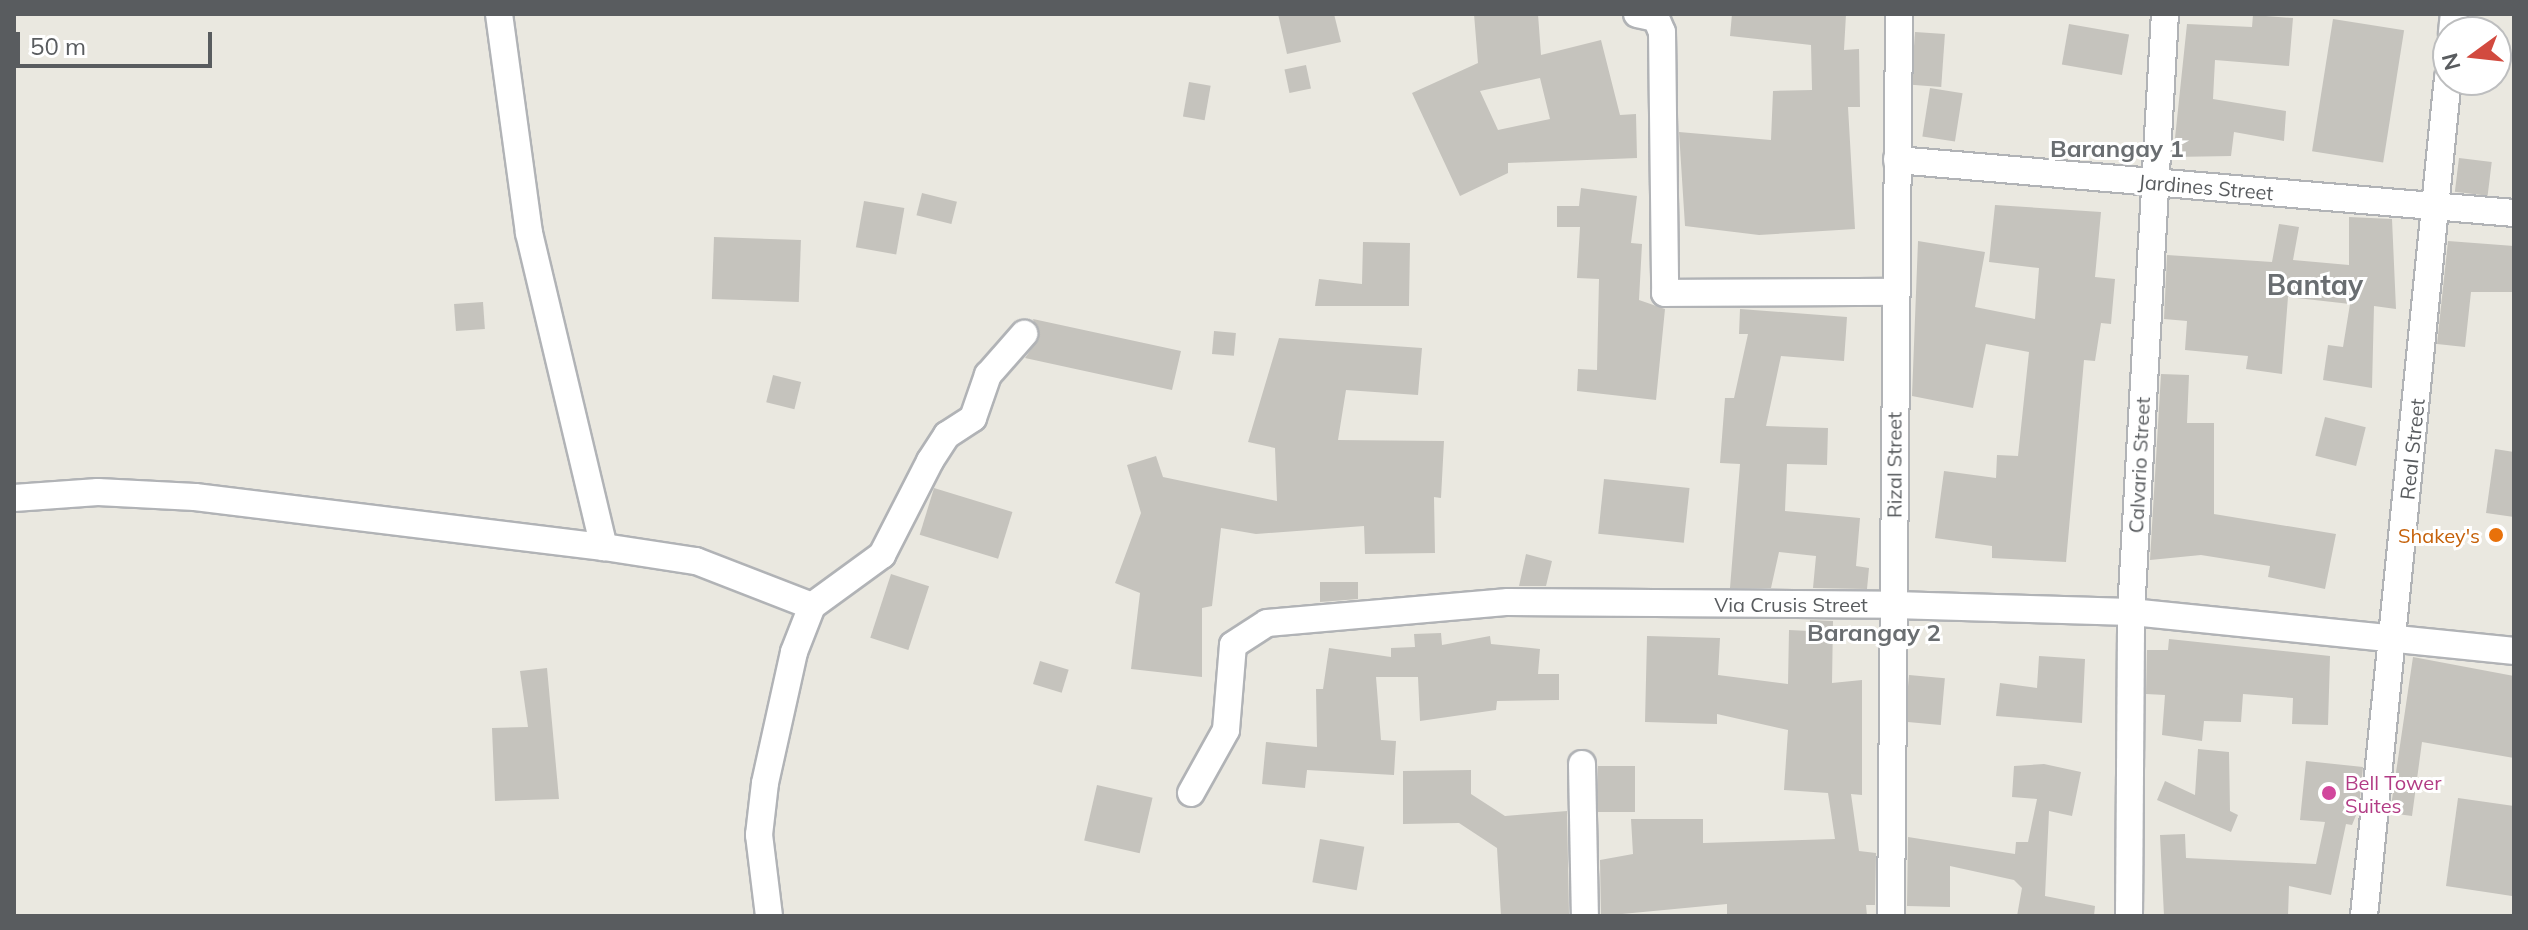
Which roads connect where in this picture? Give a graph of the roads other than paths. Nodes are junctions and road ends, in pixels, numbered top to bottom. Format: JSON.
{"nodes":[{"id":1,"x":499,"y":14,"type":"edge"},
{"id":2,"x":1637,"y":14,"type":"edge"},
{"id":3,"x":1899,"y":14,"type":"edge"},
{"id":4,"x":2165,"y":14,"type":"edge"},
{"id":5,"x":2446,"y":96,"type":"edge"},
{"id":6,"x":1897,"y":160,"type":"junction"},
{"id":7,"x":2152,"y":183,"type":"junction"},
{"id":8,"x":2436,"y":205,"type":"junction"},
{"id":9,"x":2514,"y":213,"type":"edge"},
{"id":10,"x":1894,"y":292,"type":"junction"},
{"id":11,"x":1024,"y":334,"type":"dead end"},
{"id":12,"x":14,"y":498,"type":"edge"},
{"id":13,"x":604,"y":547,"type":"junction"},
{"id":14,"x":1894,"y":605,"type":"junction"},
{"id":15,"x":812,"y":606,"type":"junction"},
{"id":16,"x":2131,"y":612,"type":"junction"},
{"id":17,"x":2394,"y":634,"type":"junction"},
{"id":18,"x":2514,"y":651,"type":"edge"},
{"id":19,"x":1582,"y":764,"type":"dead end"},
{"id":20,"x":1191,"y":793,"type":"dead end"},
{"id":21,"x":769,"y":916,"type":"edge"},
{"id":22,"x":1585,"y":916,"type":"edge"},
{"id":23,"x":1891,"y":916,"type":"edge"},
{"id":24,"x":2129,"y":916,"type":"edge"},
{"id":25,"x":2364,"y":916,"type":"edge"}],
"edges":[{"from":1,"to":13,"type":"street"},
{"from":2,"to":10,"type":"street"},
{"from":3,"to":6,"type":"street","name":"Rizal Street"},
{"from":4,"to":7,"type":"street","name":"Calvario Street"},
{"from":5,"to":8,"type":"street","name":"Real Street"},
{"from":6,"to":7,"type":"street","name":"Jardines Street"},
{"from":6,"to":10,"type":"street","name":"Rizal Street"},
{"from":7,"to":8,"type":"street","name":"Jardines Street"},
{"from":7,"to":16,"type":"street","name":"Calvario Street"},
{"from":8,"to":9,"type":"street","name":"Jardines Street"},
{"from":8,"to":17,"type":"street","name":"Real Street"},
{"from":10,"to":14,"type":"street","name":"Rizal Street"},
{"from":11,"to":15,"type":"street"},
{"from":12,"to":13,"type":"street"},
{"from":13,"to":15,"type":"street"},
{"from":14,"to":16,"type":"street","name":"Via Crusis Street"},
{"from":14,"to":20,"type":"street","name":"Via Crusis Street"},
{"from":14,"to":23,"type":"street","name":"Rizal Street"},
{"from":15,"to":21,"type":"street"},
{"from":16,"to":17,"type":"street","name":"Via Crusis Street"},
{"from":16,"to":24,"type":"street","name":"Calvario Street"},
{"from":17,"to":18,"type":"street","name":"Via Crusis Street"},
{"from":17,"to":25,"type":"street","name":"Real Street"},
{"from":19,"to":22,"type":"street"}]}
